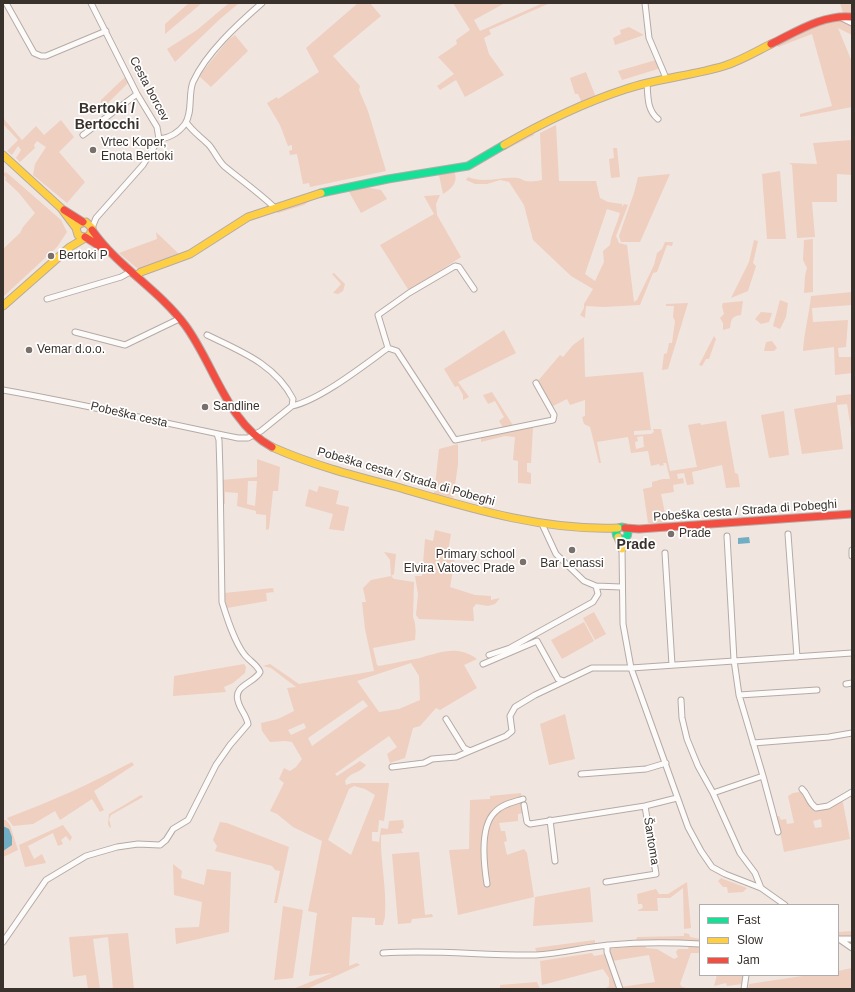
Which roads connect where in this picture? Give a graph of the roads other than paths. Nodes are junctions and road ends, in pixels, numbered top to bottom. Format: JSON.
{"nodes":[{"id":1,"x":6,"y":3,"type":"edge"},
{"id":2,"x":91,"y":3,"type":"edge"},
{"id":3,"x":262,"y":3,"type":"edge"},
{"id":4,"x":645,"y":3,"type":"edge"},
{"id":5,"x":837,"y":16,"type":"junction"},
{"id":6,"x":852,"y":17,"type":"edge"},
{"id":7,"x":852,"y":23,"type":"edge"},
{"id":8,"x":106,"y":31,"type":"junction"},
{"id":9,"x":666,"y":78,"type":"junction"},
{"id":10,"x":647,"y":83,"type":"junction"},
{"id":11,"x":137,"y":94,"type":"junction"},
{"id":12,"x":658,"y":120,"type":"dead end"},
{"id":13,"x":186,"y":122,"type":"junction"},
{"id":14,"x":83,"y":135,"type":"dead end"},
{"id":15,"x":159,"y":139,"type":"junction"},
{"id":16,"x":3,"y":155,"type":"edge"},
{"id":17,"x":274,"y":207,"type":"junction"},
{"id":18,"x":61,"y":208,"type":"junction"},
{"id":19,"x":88,"y":226,"type":"junction"},
{"id":20,"x":80,"y":234,"type":"junction"},
{"id":21,"x":108,"y":251,"type":"junction"},
{"id":22,"x":133,"y":274,"type":"junction"},
{"id":23,"x":474,"y":289,"type":"dead end"},
{"id":24,"x":47,"y":299,"type":"dead end"},
{"id":25,"x":3,"y":306,"type":"edge"},
{"id":26,"x":179,"y":319,"type":"junction"},
{"id":27,"x":74,"y":332,"type":"dead end"},
{"id":28,"x":207,"y":336,"type":"dead end"},
{"id":29,"x":388,"y":348,"type":"junction"},
{"id":30,"x":536,"y":383,"type":"dead end"},
{"id":31,"x":3,"y":390,"type":"edge"},
{"id":32,"x":292,"y":406,"type":"junction"},
{"id":33,"x":217,"y":434,"type":"junction"},
{"id":34,"x":253,"y":434,"type":"junction"},
{"id":35,"x":852,"y":514,"type":"edge"},
{"id":36,"x":542,"y":524,"type":"junction"},
{"id":37,"x":622,"y":533,"type":"junction"},
{"id":38,"x":788,"y":534,"type":"dead end"},
{"id":39,"x":727,"y":536,"type":"dead end"},
{"id":40,"x":622,"y":549,"type":"joint"},
{"id":41,"x":852,"y":550,"type":"edge"},
{"id":42,"x":665,"y":553,"type":"dead end"},
{"id":43,"x":852,"y":556,"type":"edge"},
{"id":44,"x":596,"y":586,"type":"junction"},
{"id":45,"x":621,"y":587,"type":"junction"},
{"id":46,"x":852,"y":653,"type":"edge"},
{"id":47,"x":489,"y":655,"type":"dead end"},
{"id":48,"x":797,"y":657,"type":"junction"},
{"id":49,"x":734,"y":660,"type":"junction"},
{"id":50,"x":483,"y":664,"type":"dead end"},
{"id":51,"x":672,"y":665,"type":"junction"},
{"id":52,"x":631,"y":668,"type":"junction"},
{"id":53,"x":564,"y":681,"type":"junction"},
{"id":54,"x":817,"y":690,"type":"dead end"},
{"id":55,"x":739,"y":695,"type":"junction"},
{"id":56,"x":681,"y":700,"type":"dead end"},
{"id":57,"x":446,"y":719,"type":"dead end"},
{"id":58,"x":852,"y":733,"type":"edge"},
{"id":59,"x":753,"y":743,"type":"junction"},
{"id":60,"x":470,"y":751,"type":"junction"},
{"id":61,"x":666,"y":763,"type":"junction"},
{"id":62,"x":392,"y":767,"type":"dead end"},
{"id":63,"x":581,"y":774,"type":"dead end"},
{"id":64,"x":763,"y":776,"type":"junction"},
{"id":65,"x":802,"y":789,"type":"dead end"},
{"id":66,"x":852,"y":792,"type":"edge"},
{"id":67,"x":713,"y":793,"type":"junction"},
{"id":68,"x":678,"y":798,"type":"junction"},
{"id":69,"x":645,"y":806,"type":"junction"},
{"id":70,"x":550,"y":820,"type":"junction"},
{"id":71,"x":778,"y":832,"type":"dead end"},
{"id":72,"x":554,"y":861,"type":"dead end"},
{"id":73,"x":606,"y":882,"type":"dead end"},
{"id":74,"x":487,"y":884,"type":"dead end"},
{"id":75,"x":761,"y":888,"type":"junction"},
{"id":76,"x":784,"y":904,"type":"edge"},
{"id":77,"x":839,"y":938,"type":"edge"},
{"id":78,"x":852,"y":939,"type":"edge"},
{"id":79,"x":3,"y":942,"type":"edge"},
{"id":80,"x":699,"y":944,"type":"edge"},
{"id":81,"x":607,"y":945,"type":"junction"},
{"id":82,"x":852,"y":948,"type":"edge"},
{"id":83,"x":383,"y":953,"type":"dead end"},
{"id":84,"x":746,"y":976,"type":"edge"},
{"id":85,"x":620,"y":989,"type":"edge"},
{"id":86,"x":744,"y":989,"type":"edge"}],
"edges":[{"from":1,"to":8,"type":"street"},
{"from":2,"to":8,"type":"street","name":"Cesta borcev"},
{"from":3,"to":13,"type":"street"},
{"from":4,"to":9,"type":"street"},
{"from":5,"to":6,"type":"street"},
{"from":5,"to":7,"type":"street"},
{"from":5,"to":9,"type":"street"},
{"from":8,"to":11,"type":"street","name":"Cesta borcev"},
{"from":9,"to":10,"type":"street"},
{"from":10,"to":12,"type":"street"},
{"from":10,"to":17,"type":"street"},
{"from":11,"to":14,"type":"street"},
{"from":11,"to":15,"type":"street","name":"Cesta borcev"},
{"from":13,"to":15,"type":"street"},
{"from":13,"to":17,"type":"street"},
{"from":15,"to":19,"type":"street","name":"Cesta borcev"},
{"from":16,"to":18,"type":"street"},
{"from":17,"to":22,"type":"street"},
{"from":18,"to":19,"type":"street"},
{"from":18,"to":20,"type":"street"},
{"from":19,"to":20,"type":"street"},
{"from":19,"to":20,"type":"street"},
{"from":19,"to":21,"type":"street"},
{"from":20,"to":21,"type":"street"},
{"from":20,"to":25,"type":"street"},
{"from":21,"to":22,"type":"street"},
{"from":22,"to":24,"type":"street"},
{"from":22,"to":26,"type":"street"},
{"from":23,"to":29,"type":"street"},
{"from":26,"to":27,"type":"street"},
{"from":26,"to":34,"type":"street"},
{"from":28,"to":32,"type":"street"},
{"from":29,"to":30,"type":"street"},
{"from":29,"to":32,"type":"street"},
{"from":31,"to":33,"type":"street","name":"Pobeška cesta"},
{"from":32,"to":34,"type":"street"},
{"from":33,"to":34,"type":"street","name":"Pobeška cesta"},
{"from":33,"to":79,"type":"street"},
{"from":34,"to":36,"type":"street","name":"Pobeška cesta / Strada di Pobeghi"},
{"from":35,"to":37,"type":"street","name":"Pobeška cesta / Strada di Pobeghi"},
{"from":36,"to":37,"type":"street","name":"Pobeška cesta / Strada di Pobeghi"},
{"from":36,"to":44,"type":"street"},
{"from":37,"to":40,"type":"street"},
{"from":38,"to":48,"type":"street"},
{"from":39,"to":49,"type":"street"},
{"from":40,"to":45,"type":"street"},
{"from":41,"to":43,"type":"street"},
{"from":42,"to":51,"type":"street"},
{"from":44,"to":45,"type":"street"},
{"from":44,"to":47,"type":"street"},
{"from":45,"to":52,"type":"street"},
{"from":46,"to":48,"type":"street"},
{"from":48,"to":49,"type":"street"},
{"from":49,"to":51,"type":"street"},
{"from":49,"to":55,"type":"street"},
{"from":50,"to":53,"type":"street"},
{"from":51,"to":52,"type":"street"},
{"from":52,"to":53,"type":"street"},
{"from":52,"to":61,"type":"street"},
{"from":53,"to":60,"type":"street"},
{"from":54,"to":55,"type":"street"},
{"from":55,"to":59,"type":"street"},
{"from":56,"to":67,"type":"street"},
{"from":57,"to":60,"type":"street"},
{"from":58,"to":59,"type":"street"},
{"from":59,"to":64,"type":"street"},
{"from":60,"to":62,"type":"street"},
{"from":61,"to":63,"type":"street"},
{"from":61,"to":68,"type":"street"},
{"from":64,"to":67,"type":"street"},
{"from":64,"to":71,"type":"street"},
{"from":65,"to":66,"type":"street"},
{"from":67,"to":75,"type":"street"},
{"from":68,"to":69,"type":"street"},
{"from":68,"to":75,"type":"street"},
{"from":69,"to":70,"type":"street"},
{"from":69,"to":73,"type":"street","name":"Šantoma"},
{"from":70,"to":72,"type":"street"},
{"from":70,"to":74,"type":"street"},
{"from":75,"to":76,"type":"street"},
{"from":77,"to":78,"type":"street"},
{"from":77,"to":82,"type":"street"},
{"from":80,"to":81,"type":"street"},
{"from":81,"to":83,"type":"street"},
{"from":81,"to":85,"type":"street"},
{"from":84,"to":86,"type":"street"}]}
